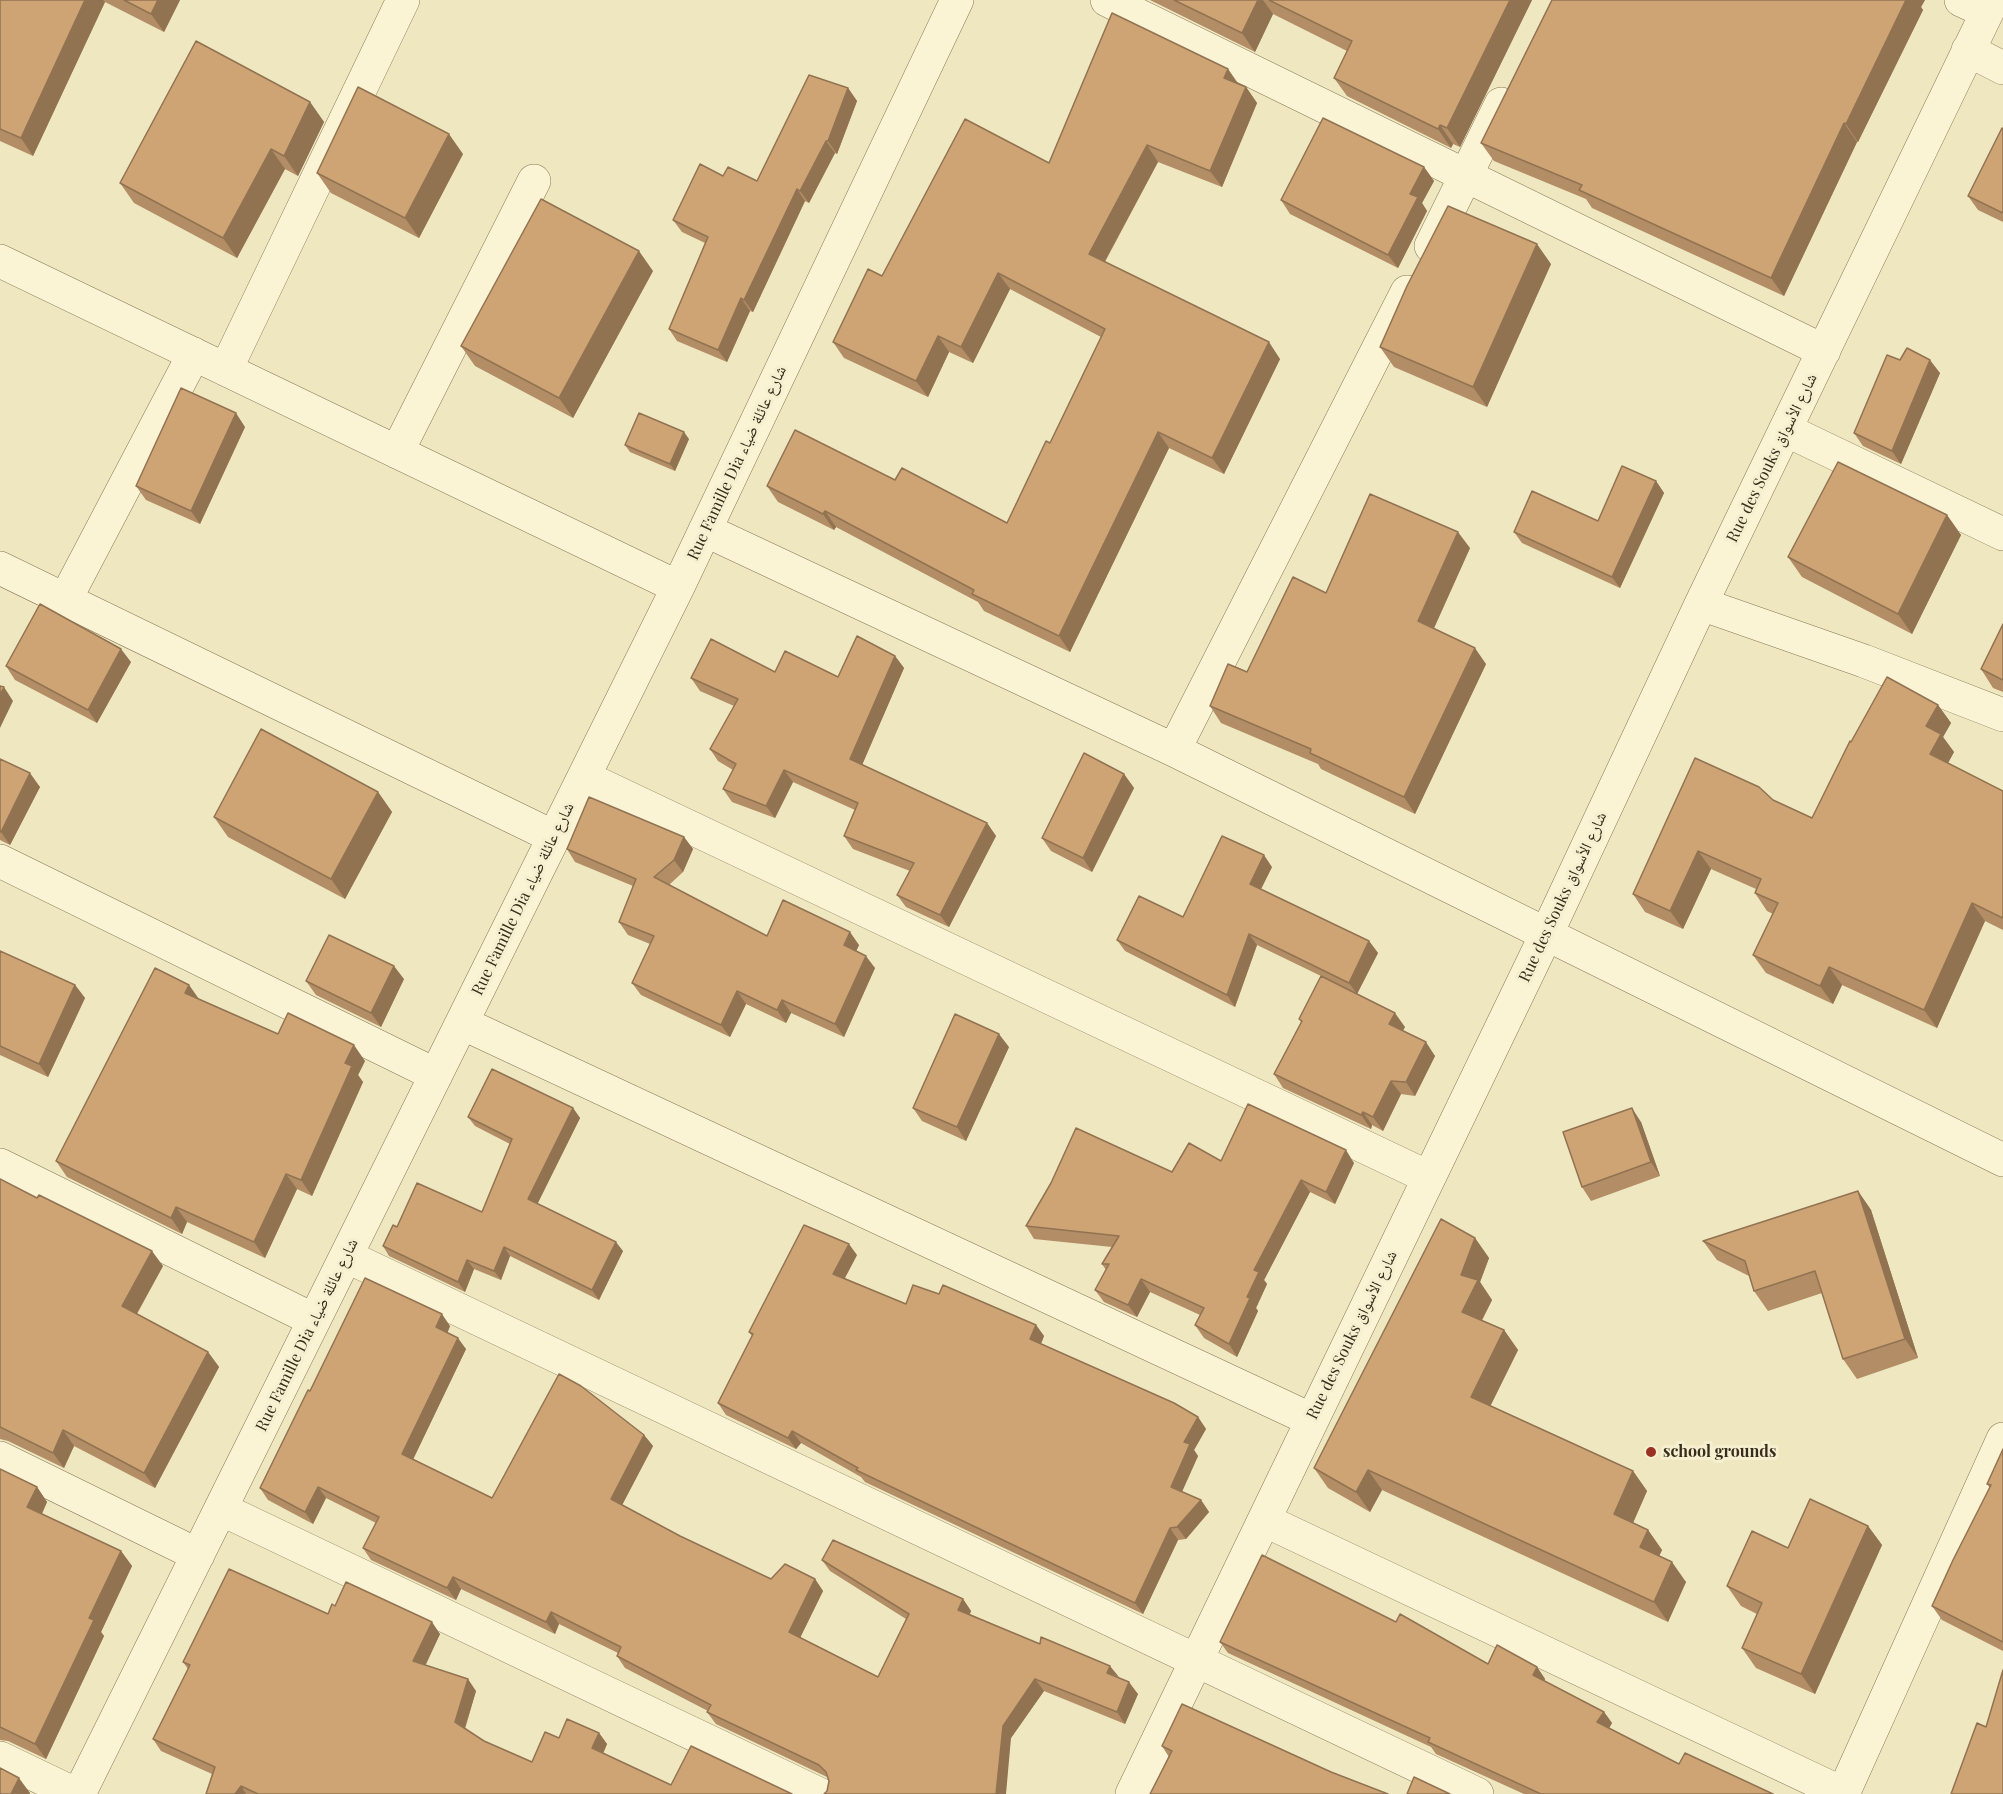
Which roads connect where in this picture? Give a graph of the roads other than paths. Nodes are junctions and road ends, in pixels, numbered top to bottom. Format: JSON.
{"nodes":[{"id":1,"x":403,"y":0,"type":"edge"},
{"id":2,"x":957,"y":0,"type":"edge"},
{"id":3,"x":1107,"y":0,"type":"edge"},
{"id":4,"x":1980,"y":4,"type":"edge"},
{"id":5,"x":1968,"y":50,"type":"junction"},
{"id":6,"x":2003,"y":68,"type":"edge"},
{"id":7,"x":1512,"y":83,"type":"edge"},
{"id":8,"x":1466,"y":176,"type":"junction"},
{"id":9,"x":534,"y":181,"type":"dead end"},
{"id":10,"x":0,"y":261,"type":"edge"},
{"id":11,"x":1824,"y":351,"type":"junction"},
{"id":12,"x":194,"y":354,"type":"junction"},
{"id":13,"x":226,"y":369,"type":"junction"},
{"id":14,"x":1785,"y":430,"type":"junction"},
{"id":15,"x":397,"y":452,"type":"junction"},
{"id":16,"x":705,"y":530,"type":"junction"},
{"id":17,"x":2003,"y":534,"type":"edge"},
{"id":18,"x":0,"y":568,"type":"edge"},
{"id":19,"x":678,"y":587,"type":"junction"},
{"id":20,"x":65,"y":600,"type":"junction"},
{"id":21,"x":1701,"y":604,"type":"junction"},
{"id":22,"x":2003,"y":715,"type":"edge"},
{"id":23,"x":1174,"y":750,"type":"junction"},
{"id":24,"x":584,"y":777,"type":"junction"},
{"id":25,"x":554,"y":837,"type":"junction"},
{"id":26,"x":0,"y":861,"type":"edge"},
{"id":27,"x":1546,"y":935,"type":"junction"},
{"id":28,"x":462,"y":1023,"type":"junction"},
{"id":29,"x":436,"y":1075,"type":"junction"},
{"id":30,"x":2003,"y":1160,"type":"edge"},
{"id":31,"x":0,"y":1165,"type":"edge"},
{"id":32,"x":1428,"y":1177,"type":"junction"},
{"id":33,"x":346,"y":1256,"type":"junction"},
{"id":34,"x":314,"y":1320,"type":"junction"},
{"id":35,"x":1312,"y":1420,"type":"junction"},
{"id":36,"x":2003,"y":1439,"type":"edge"},
{"id":37,"x":0,"y":1458,"type":"edge"},
{"id":38,"x":221,"y":1509,"type":"junction"},
{"id":39,"x":1264,"y":1520,"type":"junction"},
{"id":40,"x":198,"y":1554,"type":"junction"},
{"id":41,"x":1196,"y":1660,"type":"junction"},
{"id":42,"x":0,"y":1758,"type":"edge"},
{"id":43,"x":77,"y":1794,"type":"edge"},
{"id":44,"x":819,"y":1794,"type":"edge"},
{"id":45,"x":1132,"y":1794,"type":"edge"},
{"id":46,"x":1477,"y":1794,"type":"edge"},
{"id":47,"x":1844,"y":1794,"type":"edge"}],
"edges":[{"from":1,"to":13,"type":"street"},
{"from":2,"to":16,"type":"street","name":"Rue Famille Dia شارع عائلة ضياء"},
{"from":3,"to":8,"type":"street"},
{"from":4,"to":5,"type":"street","name":"Rue des Souks شارع الأسواق"},
{"from":5,"to":6,"type":"street"},
{"from":5,"to":11,"type":"street","name":"Rue des Souks شارع الأسواق"},
{"from":7,"to":8,"type":"street"},
{"from":8,"to":11,"type":"street"},
{"from":8,"to":23,"type":"street"},
{"from":9,"to":15,"type":"street"},
{"from":10,"to":12,"type":"street"},
{"from":11,"to":14,"type":"street","name":"Rue des Souks شارع الأسواق"},
{"from":12,"to":13,"type":"street"},
{"from":12,"to":20,"type":"street"},
{"from":13,"to":15,"type":"street"},
{"from":14,"to":17,"type":"street"},
{"from":14,"to":21,"type":"street","name":"Rue des Souks شارع الأسواق"},
{"from":15,"to":19,"type":"street"},
{"from":16,"to":19,"type":"street","name":"Rue Famille Dia شارع عائلة ضياء"},
{"from":16,"to":23,"type":"street"},
{"from":18,"to":20,"type":"street"},
{"from":19,"to":24,"type":"street","name":"Rue Famille Dia شارع عائلة ضياء"},
{"from":20,"to":25,"type":"street"},
{"from":21,"to":22,"type":"street"},
{"from":21,"to":27,"type":"street","name":"Rue des Souks شارع الأسواق"},
{"from":23,"to":27,"type":"street"},
{"from":24,"to":25,"type":"street","name":"Rue Famille Dia شارع عائلة ضياء"},
{"from":24,"to":32,"type":"street"},
{"from":25,"to":28,"type":"street","name":"Rue Famille Dia شارع عائلة ضياء"},
{"from":26,"to":29,"type":"street"},
{"from":27,"to":30,"type":"street"},
{"from":27,"to":32,"type":"street","name":"Rue des Souks شارع الأسواق"},
{"from":28,"to":29,"type":"street","name":"Rue Famille Dia شارع عائلة ضياء"},
{"from":28,"to":35,"type":"street"},
{"from":29,"to":33,"type":"street","name":"Rue Famille Dia شارع عائلة ضياء"},
{"from":31,"to":34,"type":"street"},
{"from":32,"to":35,"type":"street","name":"Rue des Souks شارع الأسواق"},
{"from":33,"to":34,"type":"street","name":"Rue Famille Dia شارع عائلة ضياء"},
{"from":33,"to":41,"type":"street"},
{"from":34,"to":38,"type":"street","name":"Rue Famille Dia شارع عائلة ضياء"},
{"from":35,"to":39,"type":"street","name":"Rue des Souks شارع الأسواق"},
{"from":36,"to":47,"type":"street"},
{"from":37,"to":40,"type":"street"},
{"from":38,"to":40,"type":"street","name":"Rue Famille Dia شارع عائلة ضياء"},
{"from":38,"to":44,"type":"street"},
{"from":39,"to":41,"type":"street","name":"Rue des Souks شارع الأسواق"},
{"from":39,"to":47,"type":"street"},
{"from":40,"to":43,"type":"street","name":"Rue Famille Dia شارع عائلة ضياء"},
{"from":41,"to":45,"type":"street","name":"Rue des Souks شارع الأسواق"},
{"from":41,"to":46,"type":"street"},
{"from":42,"to":43,"type":"street"}]}
